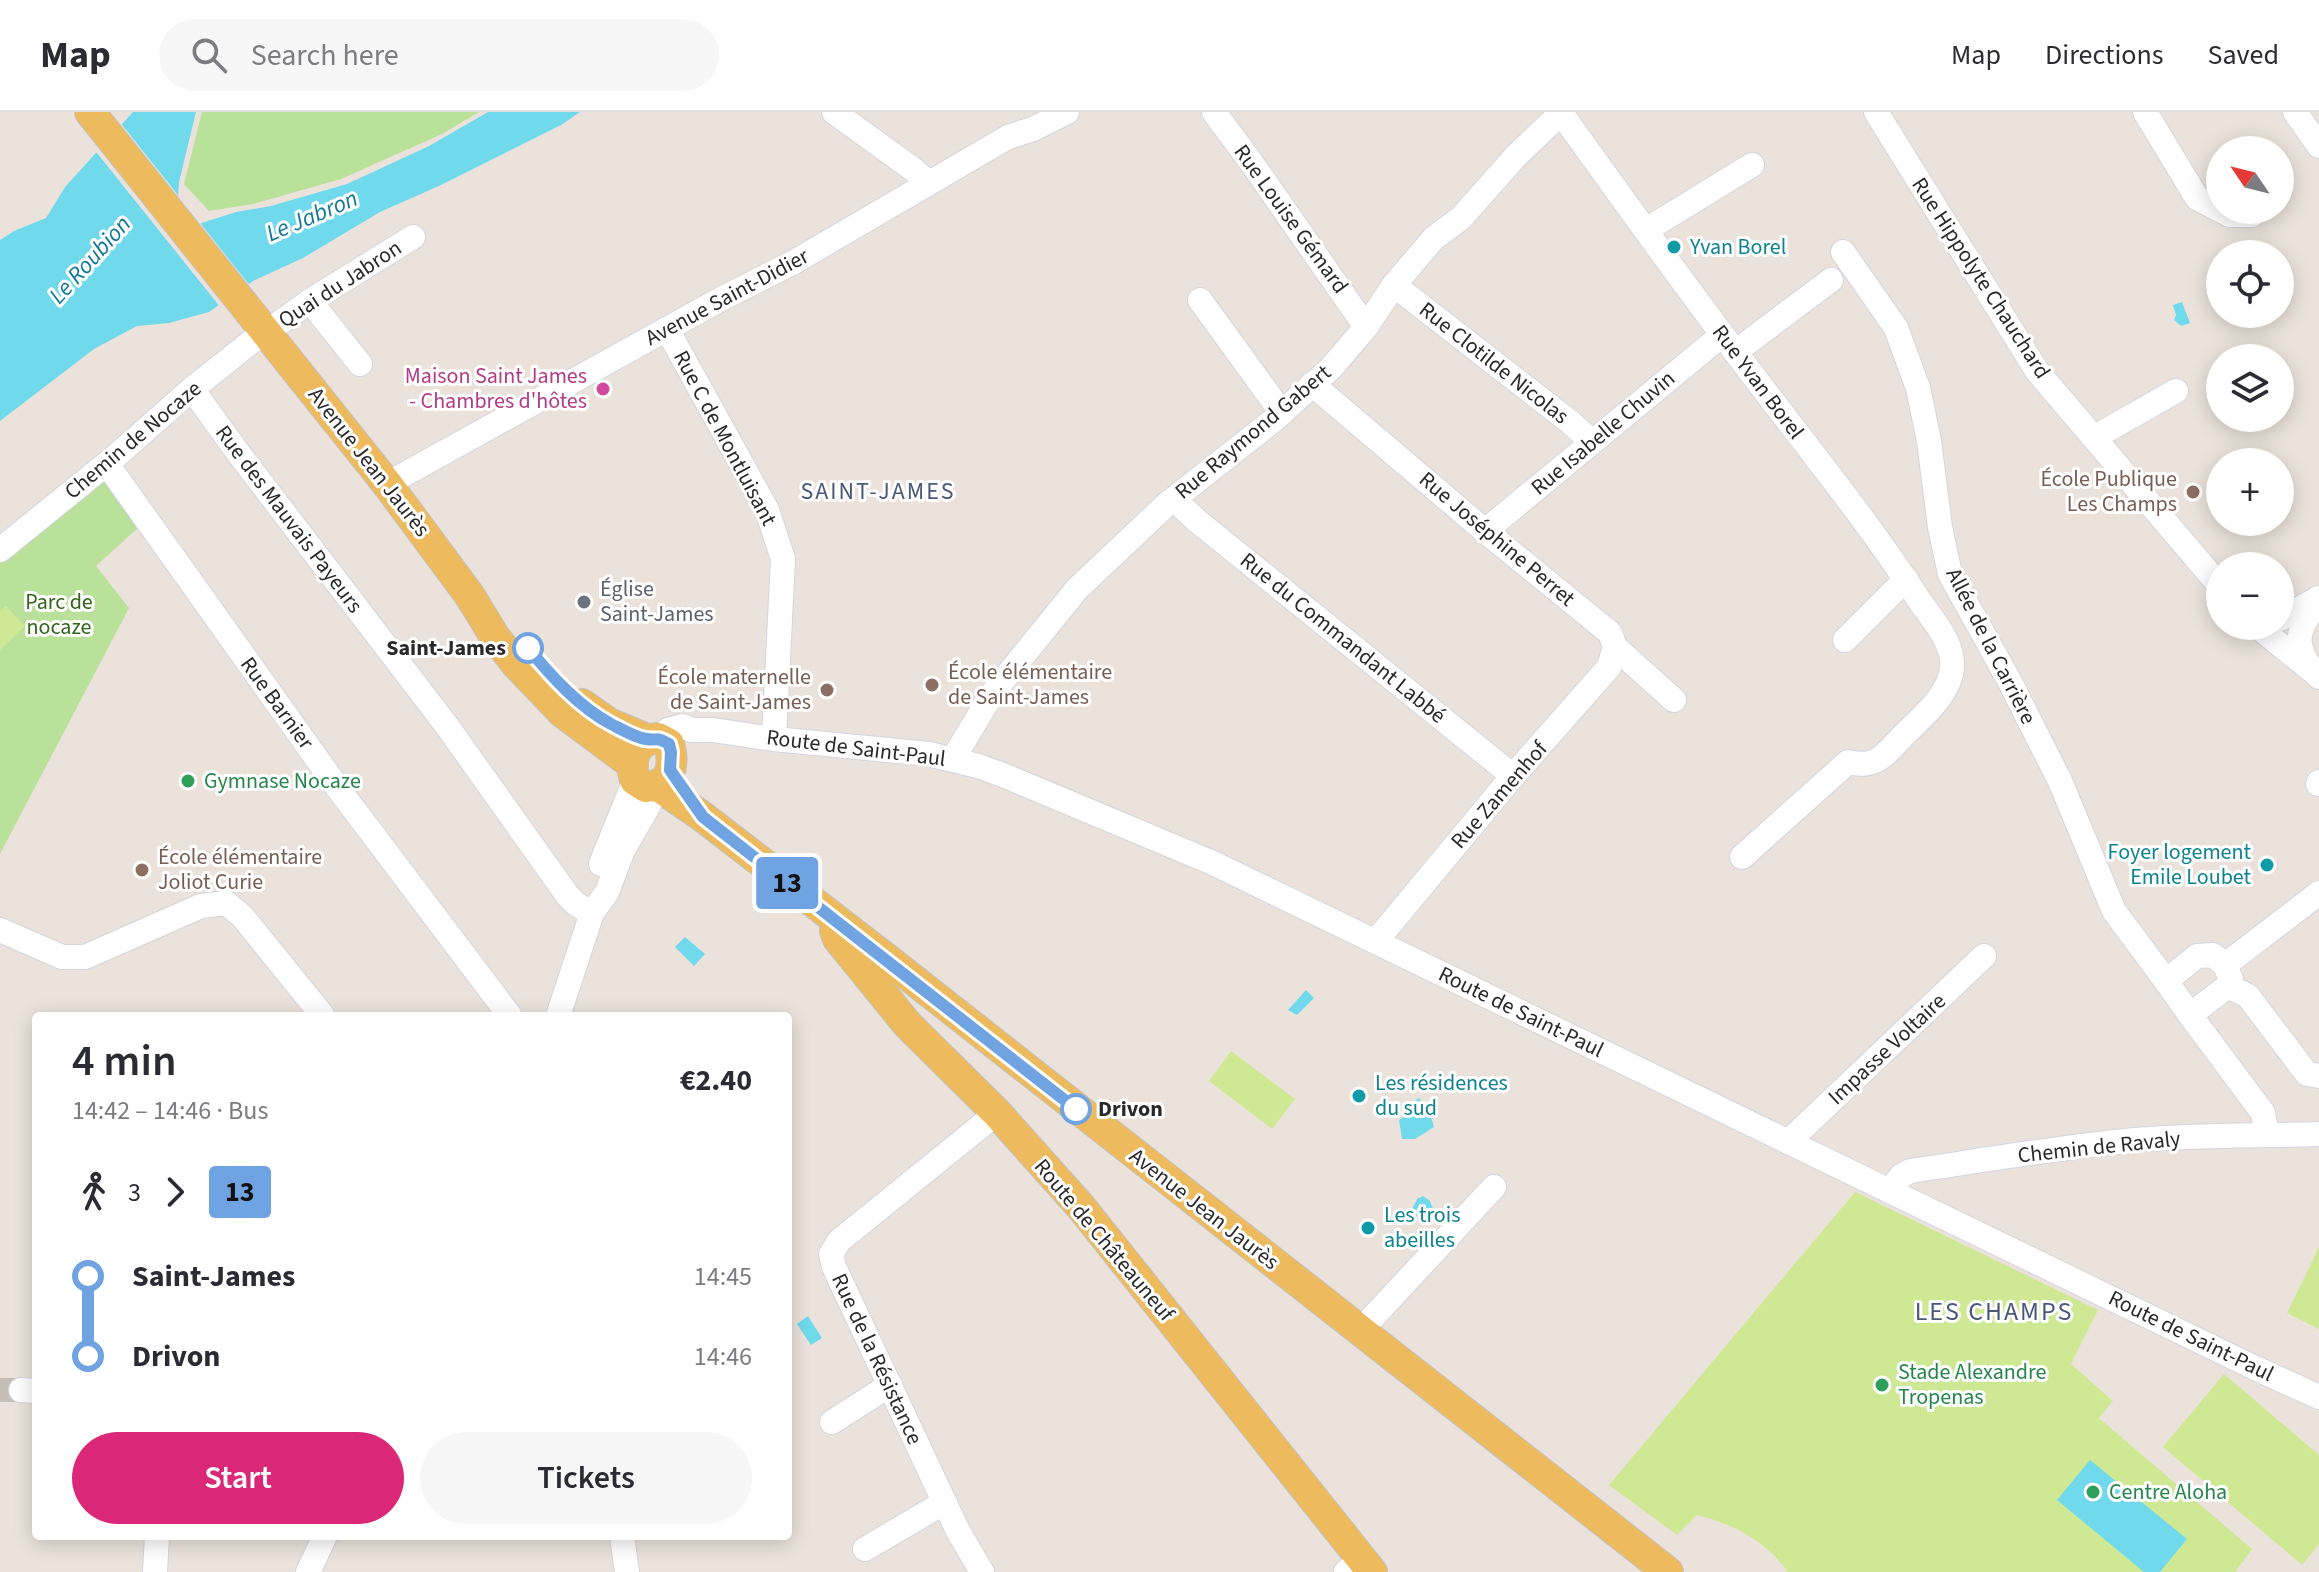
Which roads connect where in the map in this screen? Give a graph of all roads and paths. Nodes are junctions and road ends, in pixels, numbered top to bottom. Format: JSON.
{"nodes":[{"id":1,"x":90,"y":112,"type":"edge"},
{"id":2,"x":834,"y":112,"type":"edge"},
{"id":3,"x":1067,"y":112,"type":"edge"},
{"id":4,"x":1214,"y":112,"type":"edge"},
{"id":5,"x":1562,"y":112,"type":"edge"},
{"id":6,"x":1876,"y":112,"type":"edge"},
{"id":7,"x":2145,"y":112,"type":"edge"},
{"id":8,"x":2295,"y":112,"type":"edge"},
{"id":9,"x":2319,"y":146,"type":"edge"},
{"id":10,"x":1752,"y":165,"type":"dead end"},
{"id":11,"x":926,"y":185,"type":"junction"},
{"id":12,"x":2206,"y":203,"type":"edge"},
{"id":13,"x":1646,"y":230,"type":"junction"},
{"id":14,"x":413,"y":237,"type":"dead end"},
{"id":15,"x":1843,"y":252,"type":"dead end"},
{"id":16,"x":1831,"y":280,"type":"dead end"},
{"id":17,"x":1394,"y":285,"type":"junction"},
{"id":18,"x":1200,"y":300,"type":"dead end"},
{"id":19,"x":310,"y":301,"type":"junction"},
{"id":20,"x":260,"y":323,"type":"junction"},
{"id":21,"x":1366,"y":327,"type":"junction"},
{"id":22,"x":667,"y":329,"type":"junction"},
{"id":23,"x":1729,"y":344,"type":"junction"},
{"id":24,"x":360,"y":364,"type":"dead end"},
{"id":25,"x":1312,"y":384,"type":"junction"},
{"id":26,"x":192,"y":389,"type":"junction"},
{"id":27,"x":2176,"y":391,"type":"dead end"},
{"id":28,"x":1282,"y":413,"type":"junction"},
{"id":29,"x":2095,"y":437,"type":"junction"},
{"id":30,"x":1592,"y":442,"type":"junction"},
{"id":31,"x":107,"y":464,"type":"junction"},
{"id":32,"x":387,"y":484,"type":"junction"},
{"id":33,"x":1174,"y":499,"type":"junction"},
{"id":34,"x":1485,"y":531,"type":"junction"},
{"id":35,"x":0,"y":550,"type":"edge"},
{"id":36,"x":2206,"y":569,"type":"edge"},
{"id":37,"x":1906,"y":579,"type":"junction"},
{"id":38,"x":2319,"y":598,"type":"edge"},
{"id":39,"x":2294,"y":611,"type":"edge"},
{"id":40,"x":1845,"y":640,"type":"dead end"},
{"id":41,"x":2274,"y":640,"type":"edge"},
{"id":42,"x":1615,"y":647,"type":"junction"},
{"id":43,"x":2317,"y":675,"type":"edge"},
{"id":44,"x":1674,"y":700,"type":"dead end"},
{"id":45,"x":774,"y":739,"type":"junction"},
{"id":46,"x":953,"y":759,"type":"junction"},
{"id":47,"x":657,"y":761,"type":"junction"},
{"id":48,"x":1513,"y":776,"type":"junction"},
{"id":49,"x":1742,"y":857,"type":"dead end"},
{"id":50,"x":2319,"y":893,"type":"edge"},
{"id":51,"x":592,"y":913,"type":"junction"},
{"id":52,"x":830,"y":916,"type":"junction"},
{"id":53,"x":0,"y":930,"type":"edge"},
{"id":54,"x":1376,"y":941,"type":"junction"},
{"id":55,"x":1984,"y":956,"type":"dead end"},
{"id":56,"x":2227,"y":975,"type":"junction"},
{"id":57,"x":2166,"y":981,"type":"junction"},
{"id":58,"x":320,"y":1012,"type":"edge"},
{"id":59,"x":507,"y":1012,"type":"edge"},
{"id":60,"x":559,"y":1012,"type":"edge"},
{"id":61,"x":2190,"y":1015,"type":"junction"},
{"id":62,"x":2319,"y":1076,"type":"edge"},
{"id":63,"x":997,"y":1113,"type":"junction"},
{"id":64,"x":2319,"y":1134,"type":"edge"},
{"id":65,"x":2267,"y":1135,"type":"junction"},
{"id":66,"x":1788,"y":1142,"type":"junction"},
{"id":67,"x":1494,"y":1187,"type":"dead end"},
{"id":68,"x":1890,"y":1191,"type":"junction"},
{"id":69,"x":1360,"y":1331,"type":"junction"},
{"id":70,"x":890,"y":1385,"type":"junction"},
{"id":71,"x":2319,"y":1397,"type":"edge"},
{"id":72,"x":832,"y":1422,"type":"dead end"},
{"id":73,"x":945,"y":1502,"type":"junction"},
{"id":74,"x":157,"y":1540,"type":"edge"},
{"id":75,"x":318,"y":1540,"type":"edge"},
{"id":76,"x":623,"y":1540,"type":"edge"},
{"id":77,"x":865,"y":1549,"type":"dead end"},
{"id":78,"x":1360,"y":1568,"type":"edge"},
{"id":79,"x":155,"y":1572,"type":"edge"},
{"id":80,"x":308,"y":1572,"type":"edge"},
{"id":81,"x":627,"y":1572,"type":"edge"},
{"id":82,"x":982,"y":1572,"type":"edge"},
{"id":83,"x":1668,"y":1572,"type":"edge"}],
"edges":[{"from":1,"to":20,"type":"main road","name":"Avenue Jean Jaurès"},
{"from":2,"to":11,"type":"street"},
{"from":3,"to":11,"type":"street","name":"Avenue Saint-Didier"},
{"from":4,"to":21,"type":"street","name":"Rue Louise Gémard"},
{"from":5,"to":13,"type":"street","name":"Rue Yvan Borel"},
{"from":5,"to":17,"type":"street","name":"Rue Raymond Gabert"},
{"from":6,"to":29,"type":"street","name":"Rue Hippolyte Chauchard"},
{"from":7,"to":12,"type":"street"},
{"from":8,"to":9,"type":"street"},
{"from":10,"to":13,"type":"street"},
{"from":11,"to":22,"type":"street","name":"Avenue Saint-Didier"},
{"from":13,"to":23,"type":"street","name":"Rue Yvan Borel"},
{"from":14,"to":19,"type":"street","name":"Quai du Jabron"},
{"from":15,"to":57,"type":"street","name":"Allée de la Carrière"},
{"from":16,"to":23,"type":"street","name":"Rue Isabelle Chuvin"},
{"from":17,"to":21,"type":"street","name":"Rue Raymond Gabert"},
{"from":17,"to":30,"type":"street","name":"Rue Clotilde Nicolas"},
{"from":18,"to":28,"type":"street"},
{"from":19,"to":20,"type":"street","name":"Quai du Jabron"},
{"from":19,"to":24,"type":"street"},
{"from":20,"to":26,"type":"street","name":"Chemin de Nocaze"},
{"from":20,"to":32,"type":"main road","name":"Avenue Jean Jaurès"},
{"from":21,"to":25,"type":"street","name":"Rue Raymond Gabert"},
{"from":22,"to":32,"type":"street","name":"Avenue Saint-Didier"},
{"from":22,"to":45,"type":"street","name":"Rue C de Montluisant"},
{"from":23,"to":30,"type":"street","name":"Rue Isabelle Chuvin"},
{"from":23,"to":37,"type":"street","name":"Rue Yvan Borel"},
{"from":25,"to":28,"type":"street","name":"Rue Raymond Gabert"},
{"from":25,"to":34,"type":"street","name":"Rue Joséphine Perret"},
{"from":26,"to":31,"type":"street","name":"Chemin de Nocaze"},
{"from":26,"to":51,"type":"street","name":"Rue des Mauvais Payeurs"},
{"from":27,"to":29,"type":"street"},
{"from":28,"to":33,"type":"street","name":"Rue Raymond Gabert"},
{"from":29,"to":36,"type":"street","name":"Rue Hippolyte Chauchard"},
{"from":30,"to":34,"type":"street","name":"Rue Isabelle Chuvin"},
{"from":31,"to":35,"type":"street","name":"Chemin de Nocaze"},
{"from":31,"to":59,"type":"street","name":"Rue Barnier"},
{"from":32,"to":47,"type":"main road","name":"Avenue Jean Jaurès"},
{"from":33,"to":46,"type":"street","name":"Rue Raymond Gabert"},
{"from":33,"to":48,"type":"street","name":"Rue du Commandant Labbé"},
{"from":34,"to":42,"type":"street","name":"Rue Joséphine Perret"},
{"from":37,"to":40,"type":"street"},
{"from":37,"to":49,"type":"street","name":"Rue Yvan Borel"},
{"from":38,"to":39,"type":"street"},
{"from":38,"to":43,"type":"street"},
{"from":41,"to":43,"type":"street"},
{"from":42,"to":44,"type":"street","name":"Rue Joséphine Perret"},
{"from":42,"to":48,"type":"street","name":"Rue Zamenhof"},
{"from":45,"to":46,"type":"street","name":"Route de Saint-Paul"},
{"from":45,"to":47,"type":"street","name":"Route de Saint-Paul"},
{"from":46,"to":54,"type":"street","name":"Route de Saint-Paul"},
{"from":47,"to":51,"type":"street"},
{"from":47,"to":52,"type":"main road","name":"Avenue Jean Jaurès"},
{"from":48,"to":54,"type":"street","name":"Rue Zamenhof"},
{"from":50,"to":56,"type":"street"},
{"from":51,"to":60,"type":"street"},
{"from":52,"to":63,"type":"main road","name":"Route de Châteauneuf"},
{"from":52,"to":69,"type":"main road","name":"Avenue Jean Jaurès"},
{"from":53,"to":58,"type":"street"},
{"from":54,"to":66,"type":"street","name":"Route de Saint-Paul"},
{"from":55,"to":66,"type":"street","name":"Impasse Voltaire"},
{"from":56,"to":57,"type":"street"},
{"from":56,"to":61,"type":"street"},
{"from":56,"to":62,"type":"street"},
{"from":57,"to":61,"type":"street","name":"Allée de la Carrière"},
{"from":61,"to":65,"type":"street","name":"Allée de la Carrière"},
{"from":63,"to":70,"type":"street","name":"Rue de la Résistance"},
{"from":63,"to":78,"type":"main road","name":"Route de Châteauneuf"},
{"from":64,"to":65,"type":"street","name":"Chemin de Ravaly"},
{"from":65,"to":68,"type":"street","name":"Chemin de Ravaly"},
{"from":66,"to":68,"type":"street","name":"Route de Saint-Paul"},
{"from":67,"to":69,"type":"street"},
{"from":68,"to":71,"type":"street","name":"Route de Saint-Paul"},
{"from":69,"to":83,"type":"main road","name":"Avenue Jean Jaurès"},
{"from":70,"to":72,"type":"street"},
{"from":70,"to":73,"type":"street","name":"Rue de la Résistance"},
{"from":73,"to":77,"type":"street"},
{"from":73,"to":82,"type":"street","name":"Rue de la Résistance"},
{"from":74,"to":79,"type":"street"},
{"from":75,"to":80,"type":"street"},
{"from":76,"to":81,"type":"street"}]}
